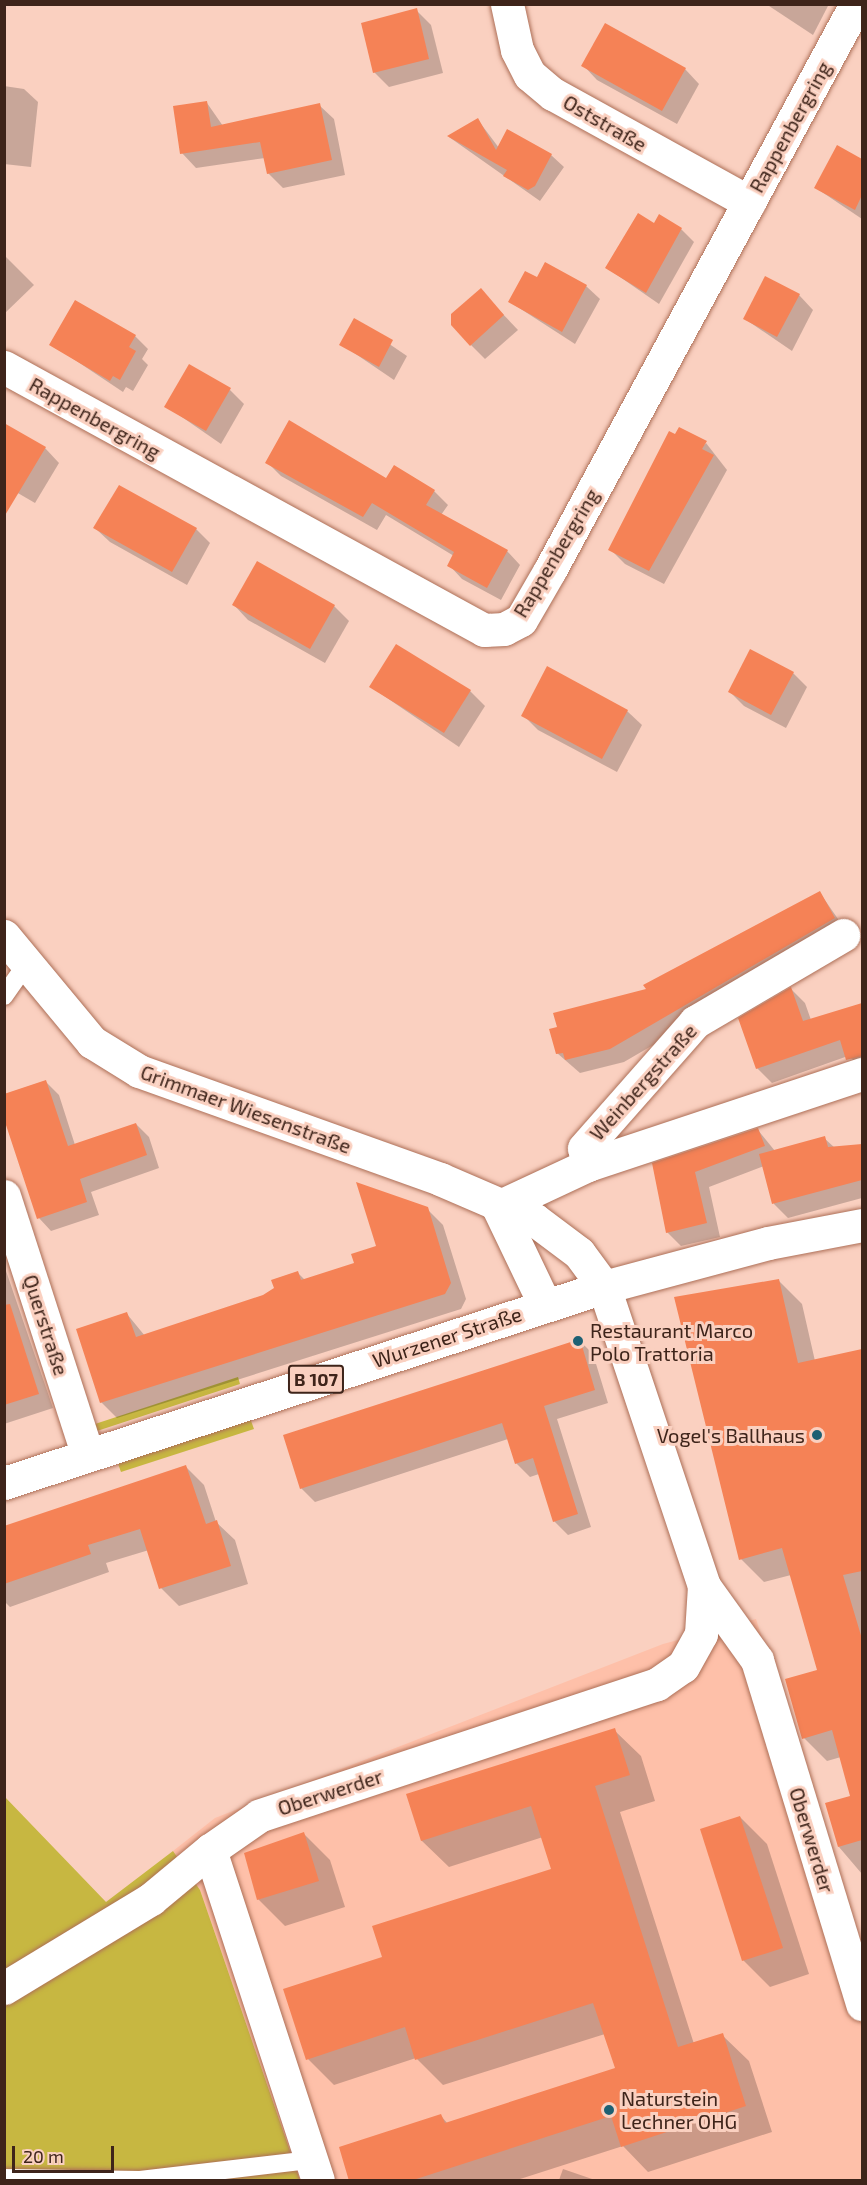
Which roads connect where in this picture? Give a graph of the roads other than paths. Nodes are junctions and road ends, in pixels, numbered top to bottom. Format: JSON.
{"nodes":[{"id":1,"x":507,"y":4,"type":"edge"},
{"id":2,"x":856,"y":4,"type":"edge"},
{"id":3,"x":749,"y":202,"type":"junction"},
{"id":4,"x":4,"y":367,"type":"edge"},
{"id":5,"x":843,"y":935,"type":"dead end"},
{"id":6,"x":4,"y":936,"type":"edge"},
{"id":7,"x":26,"y":964,"type":"junction"},
{"id":8,"x":4,"y":996,"type":"edge"},
{"id":9,"x":862,"y":1074,"type":"edge"},
{"id":10,"x":588,"y":1165,"type":"junction"},
{"id":11,"x":4,"y":1196,"type":"edge"},
{"id":12,"x":498,"y":1207,"type":"junction"},
{"id":13,"x":862,"y":1225,"type":"edge"},
{"id":14,"x":604,"y":1287,"type":"junction"},
{"id":15,"x":545,"y":1305,"type":"junction"},
{"id":16,"x":87,"y":1453,"type":"junction"},
{"id":17,"x":4,"y":1483,"type":"edge"},
{"id":18,"x":704,"y":1586,"type":"junction"},
{"id":19,"x":210,"y":1850,"type":"junction"},
{"id":20,"x":4,"y":1988,"type":"edge"},
{"id":21,"x":862,"y":2004,"type":"edge"},
{"id":22,"x":315,"y":2170,"type":"edge"},
{"id":23,"x":4,"y":2178,"type":"edge"}],
"edges":[{"from":1,"to":3,"type":"street","name":"Oststraße"},
{"from":2,"to":3,"type":"street","name":"Rappenbergring"},
{"from":3,"to":4,"type":"street","name":"Rappenbergring"},
{"from":5,"to":10,"type":"street","name":"Weinbergstraße"},
{"from":6,"to":7,"type":"street","name":"Grimmaer Wiesenstraße"},
{"from":7,"to":8,"type":"lane"},
{"from":7,"to":12,"type":"street","name":"Grimmaer Wiesenstraße"},
{"from":9,"to":10,"type":"street","name":"Weinbergstraße"},
{"from":10,"to":12,"type":"street","name":"Weinbergstraße"},
{"from":11,"to":16,"type":"street","name":"Querstraße"},
{"from":12,"to":14,"type":"street","name":"Grimmaer Wiesenstraße"},
{"from":12,"to":15,"type":"street"},
{"from":13,"to":14,"type":"street","name":"Wurzener Straße","number":"B 107"},
{"from":14,"to":15,"type":"street","name":"Wurzener Straße","number":"B 107"},
{"from":14,"to":18,"type":"street","name":"Oberwerder"},
{"from":15,"to":16,"type":"street","name":"Wurzener Straße","number":"B 107"},
{"from":16,"to":17,"type":"street","name":"Wurzener Straße","number":"B 107"},
{"from":18,"to":19,"type":"street","name":"Oberwerder"},
{"from":18,"to":21,"type":"street","name":"Oberwerder"},
{"from":19,"to":20,"type":"street","name":"Oberwerder"},
{"from":19,"to":22,"type":"street"},
{"from":22,"to":23,"type":"lane"}]}
